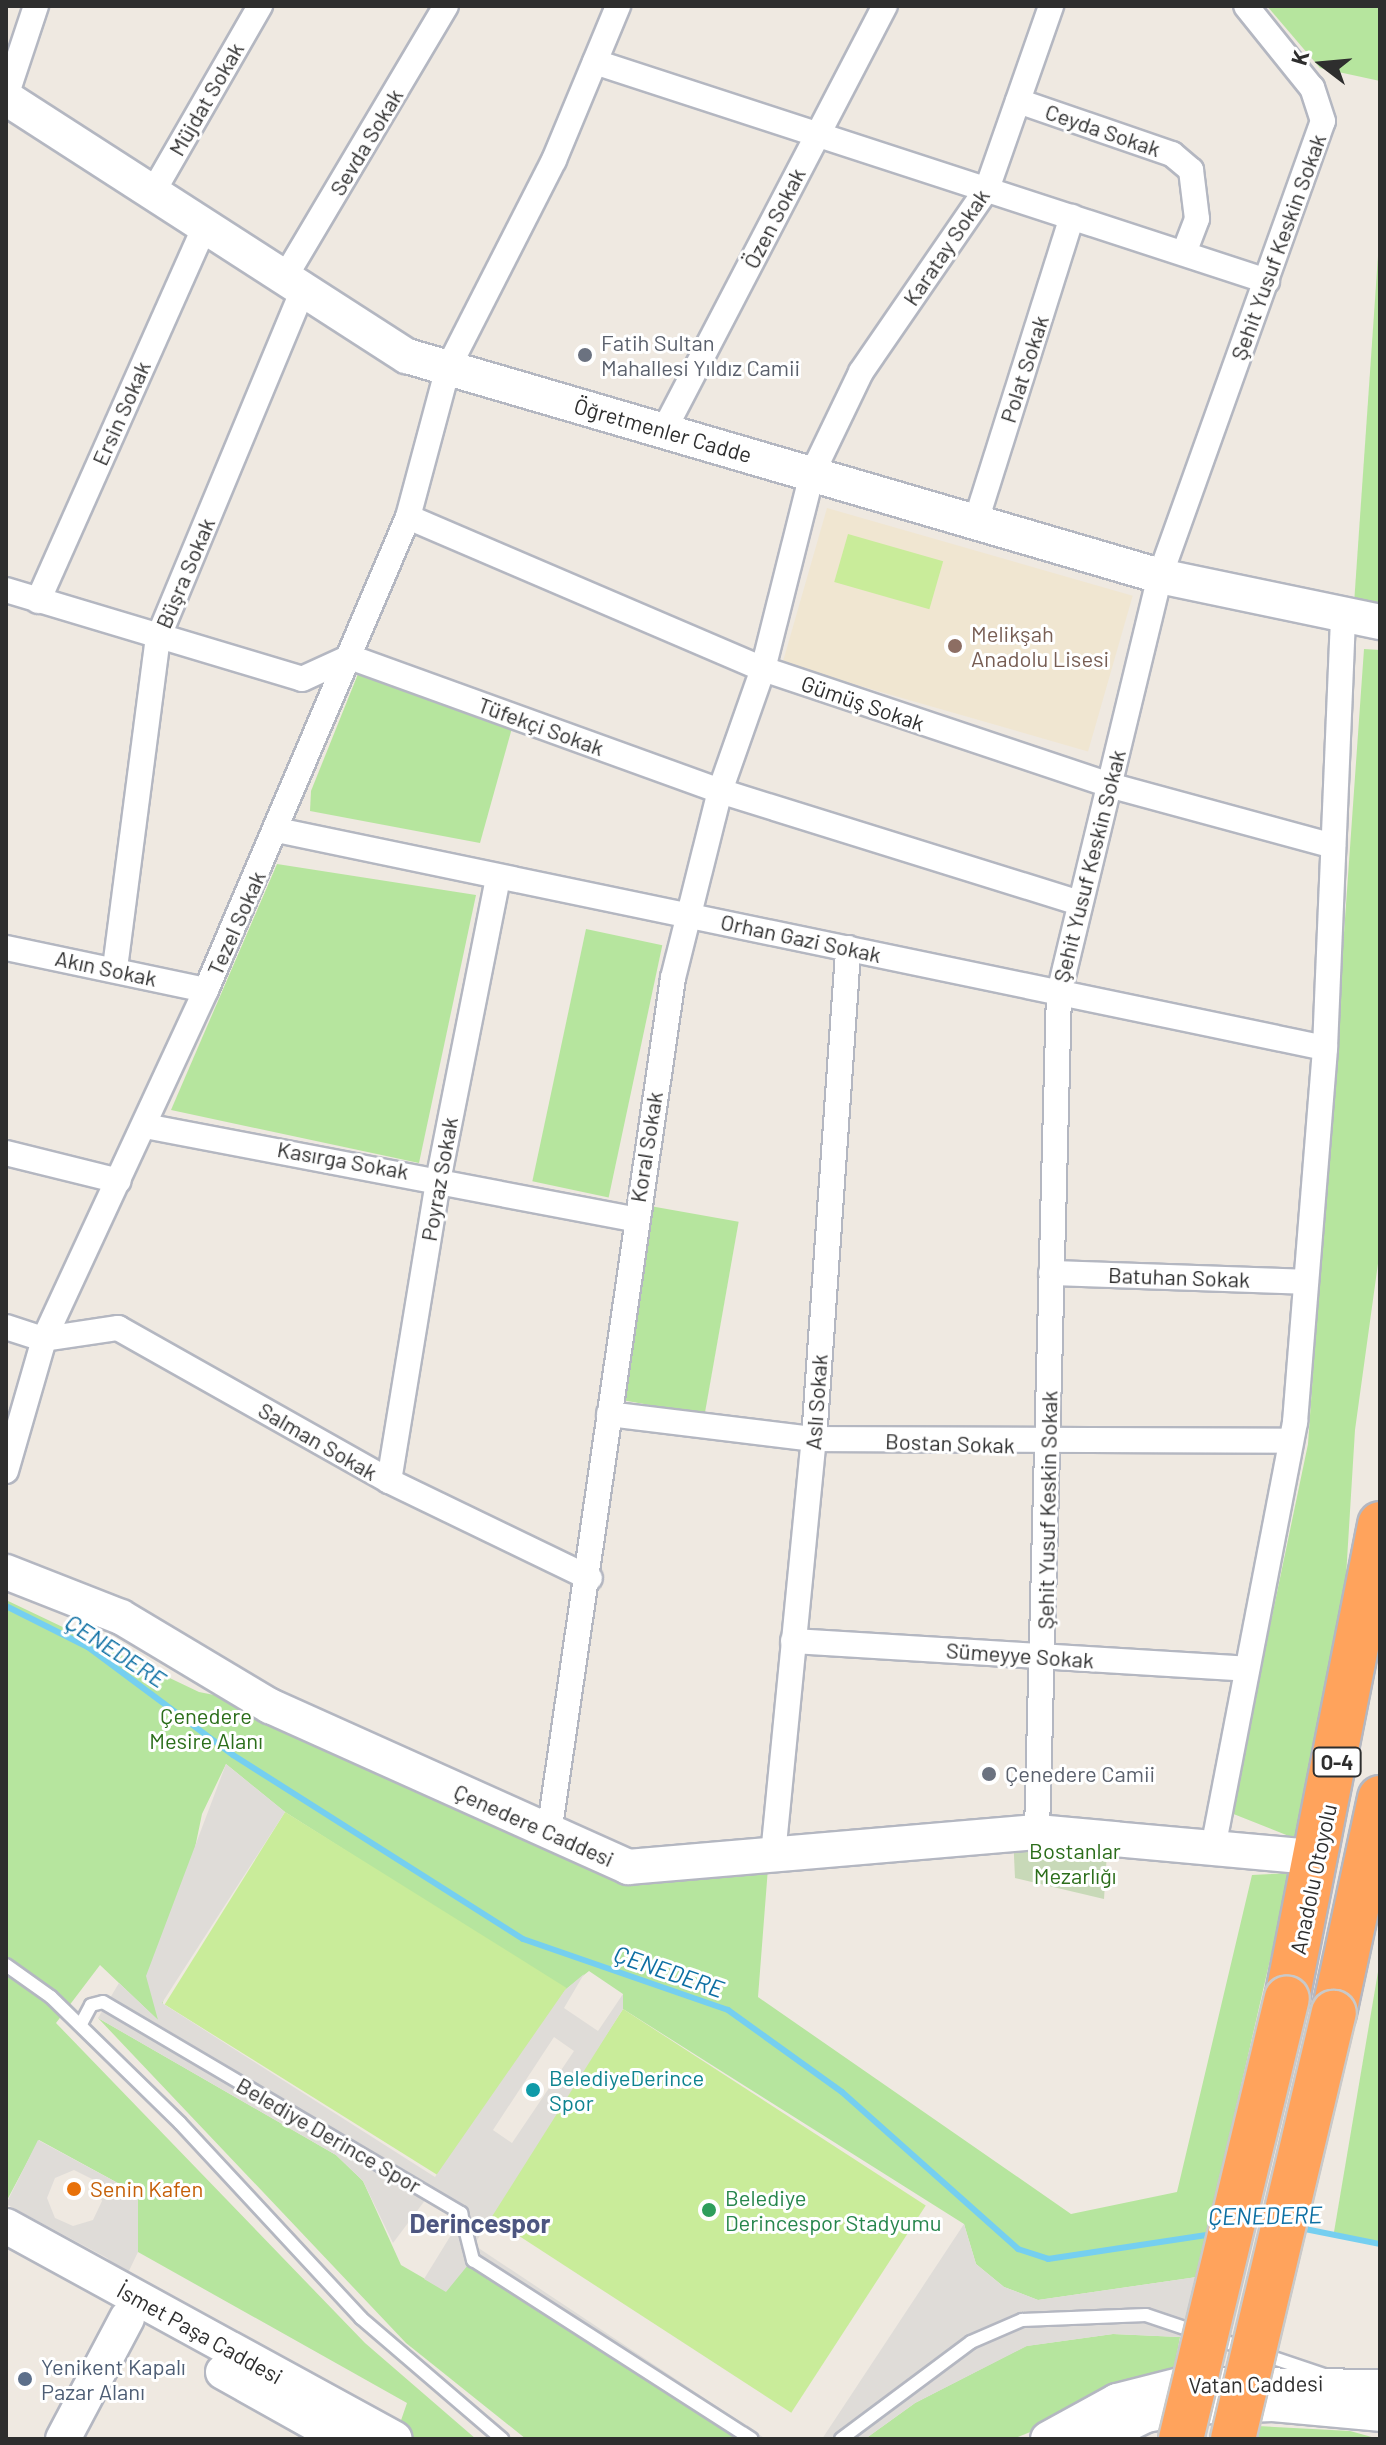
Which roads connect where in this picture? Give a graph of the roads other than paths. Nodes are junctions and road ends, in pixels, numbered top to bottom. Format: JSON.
{"nodes":[{"id":1,"x":36,"y":6,"type":"edge"},
{"id":2,"x":260,"y":6,"type":"edge"},
{"id":3,"x":446,"y":6,"type":"edge"},
{"id":4,"x":618,"y":6,"type":"edge"},
{"id":5,"x":885,"y":6,"type":"edge"},
{"id":6,"x":1051,"y":6,"type":"edge"},
{"id":7,"x":1246,"y":6,"type":"edge"},
{"id":8,"x":595,"y":62,"type":"junction"},
{"id":9,"x":6,"y":97,"type":"edge"},
{"id":10,"x":1018,"y":101,"type":"junction"},
{"id":11,"x":817,"y":135,"type":"junction"},
{"id":12,"x":987,"y":189,"type":"junction"},
{"id":13,"x":153,"y":192,"type":"junction"},
{"id":14,"x":1072,"y":217,"type":"junction"},
{"id":15,"x":205,"y":226,"type":"junction"},
{"id":16,"x":1184,"y":253,"type":"junction"},
{"id":17,"x":1267,"y":281,"type":"junction"},
{"id":18,"x":294,"y":283,"type":"junction"},
{"id":19,"x":448,"y":368,"type":"junction"},
{"id":20,"x":664,"y":430,"type":"junction"},
{"id":21,"x":812,"y":474,"type":"junction"},
{"id":22,"x":408,"y":517,"type":"junction"},
{"id":23,"x":976,"y":521,"type":"junction"},
{"id":24,"x":1160,"y":576,"type":"junction"},
{"id":25,"x":6,"y":590,"type":"edge"},
{"id":26,"x":38,"y":601,"type":"junction"},
{"id":27,"x":1343,"y":616,"type":"junction"},
{"id":28,"x":1380,"y":622,"type":"edge"},
{"id":29,"x":158,"y":638,"type":"junction"},
{"id":30,"x":350,"y":657,"type":"junction"},
{"id":31,"x":763,"y":669,"type":"junction"},
{"id":32,"x":1109,"y":785,"type":"junction"},
{"id":33,"x":720,"y":791,"type":"junction"},
{"id":34,"x":277,"y":830,"type":"junction"},
{"id":35,"x":1333,"y":846,"type":"junction"},
{"id":36,"x":498,"y":878,"type":"junction"},
{"id":37,"x":1077,"y":902,"type":"junction"},
{"id":38,"x":690,"y":914,"type":"junction"},
{"id":39,"x":6,"y":948,"type":"edge"},
{"id":40,"x":848,"y":948,"type":"junction"},
{"id":41,"x":115,"y":968,"type":"junction"},
{"id":42,"x":206,"y":990,"type":"junction"},
{"id":43,"x":1059,"y":993,"type":"junction"},
{"id":44,"x":1325,"y":1048,"type":"junction"},
{"id":45,"x":145,"y":1126,"type":"junction"},
{"id":46,"x":6,"y":1153,"type":"edge"},
{"id":47,"x":439,"y":1176,"type":"junction"},
{"id":48,"x":119,"y":1181,"type":"junction"},
{"id":49,"x":634,"y":1219,"type":"junction"},
{"id":50,"x":1051,"y":1273,"type":"junction"},
{"id":51,"x":1306,"y":1282,"type":"junction"},
{"id":52,"x":6,"y":1327,"type":"edge"},
{"id":53,"x":44,"y":1339,"type":"junction"},
{"id":54,"x":609,"y":1414,"type":"junction"},
{"id":55,"x":814,"y":1439,"type":"junction"},
{"id":56,"x":1291,"y":1441,"type":"junction"},
{"id":57,"x":1047,"y":1445,"type":"junction"},
{"id":58,"x":6,"y":1471,"type":"edge"},
{"id":59,"x":389,"y":1481,"type":"junction"},
{"id":60,"x":1380,"y":1524,"type":"edge"},
{"id":61,"x":6,"y":1572,"type":"edge"},
{"id":62,"x":590,"y":1578,"type":"junction"},
{"id":63,"x":793,"y":1641,"type":"junction"},
{"id":64,"x":1045,"y":1656,"type":"junction"},
{"id":65,"x":1247,"y":1669,"type":"junction"},
{"id":66,"x":1380,"y":1798,"type":"edge"},
{"id":67,"x":1037,"y":1832,"type":"junction"},
{"id":68,"x":549,"y":1833,"type":"junction"},
{"id":69,"x":1214,"y":1843,"type":"junction"},
{"id":70,"x":773,"y":1855,"type":"junction"},
{"id":71,"x":1301,"y":1856,"type":"dead end"},
{"id":72,"x":6,"y":1965,"type":"edge"},
{"id":73,"x":81,"y":2024,"type":"junction"},
{"id":74,"x":6,"y":2226,"type":"edge"},
{"id":75,"x":6,"y":2250,"type":"edge"},
{"id":76,"x":132,"y":2308,"type":"junction"},
{"id":77,"x":1380,"y":2387,"type":"edge"},
{"id":78,"x":1343,"y":2395,"type":"junction"},
{"id":79,"x":1380,"y":2414,"type":"edge"},
{"id":80,"x":63,"y":2439,"type":"edge"},
{"id":81,"x":343,"y":2439,"type":"edge"},
{"id":82,"x":395,"y":2439,"type":"edge"},
{"id":83,"x":502,"y":2439,"type":"edge"},
{"id":84,"x":752,"y":2439,"type":"edge"},
{"id":85,"x":841,"y":2439,"type":"edge"},
{"id":86,"x":1048,"y":2439,"type":"edge"},
{"id":87,"x":1097,"y":2439,"type":"edge"},
{"id":88,"x":1181,"y":2439,"type":"edge"},
{"id":89,"x":1233,"y":2439,"type":"edge"}],
"edges":[{"from":1,"to":9,"type":"street"},
{"from":2,"to":13,"type":"street","name":"Müjdat Sokak"},
{"from":3,"to":18,"type":"street","name":"Sevda Sokak"},
{"from":4,"to":8,"type":"street","name":"Tezel Sokak"},
{"from":5,"to":11,"type":"street","name":"Özen Sokak"},
{"from":6,"to":10,"type":"street","name":"Karatay Sokak"},
{"from":7,"to":17,"type":"street","name":"Şehit Yusuf Keskin Sokak"},
{"from":8,"to":11,"type":"street"},
{"from":8,"to":19,"type":"street","name":"Tezel Sokak"},
{"from":9,"to":13,"type":"street","name":"Öğretmenler Cadde"},
{"from":10,"to":12,"type":"street","name":"Karatay Sokak"},
{"from":10,"to":16,"type":"street","name":"Ceyda Sokak"},
{"from":11,"to":12,"type":"street"},
{"from":11,"to":20,"type":"street","name":"Özen Sokak"},
{"from":12,"to":14,"type":"street"},
{"from":12,"to":21,"type":"street","name":"Karatay Sokak"},
{"from":13,"to":15,"type":"street","name":"Öğretmenler Cadde"},
{"from":14,"to":16,"type":"street"},
{"from":14,"to":23,"type":"street","name":"Polat Sokak"},
{"from":15,"to":18,"type":"street","name":"Öğretmenler Cadde"},
{"from":15,"to":26,"type":"street","name":"Ersin Sokak"},
{"from":16,"to":17,"type":"street"},
{"from":17,"to":24,"type":"street","name":"Şehit Yusuf Keskin Sokak"},
{"from":18,"to":19,"type":"street","name":"Öğretmenler Cadde"},
{"from":18,"to":29,"type":"street","name":"Büşra Sokak"},
{"from":19,"to":20,"type":"street","name":"Öğretmenler Cadde"},
{"from":19,"to":22,"type":"street","name":"Tezel Sokak"},
{"from":20,"to":21,"type":"street","name":"Öğretmenler Cadde"},
{"from":21,"to":23,"type":"street","name":"Öğretmenler Cadde"},
{"from":21,"to":31,"type":"street","name":"Koral Sokak"},
{"from":22,"to":30,"type":"street","name":"Tezel Sokak"},
{"from":22,"to":31,"type":"street","name":"Gümüş Sokak"},
{"from":23,"to":24,"type":"street","name":"Öğretmenler Cadde"},
{"from":24,"to":27,"type":"street","name":"Öğretmenler Cadde"},
{"from":24,"to":32,"type":"street","name":"Şehit Yusuf Keskin Sokak"},
{"from":25,"to":26,"type":"street"},
{"from":26,"to":29,"type":"street"},
{"from":27,"to":28,"type":"street","name":"Öğretmenler Cadde"},
{"from":27,"to":35,"type":"street"},
{"from":29,"to":30,"type":"street"},
{"from":29,"to":41,"type":"street","name":"Büşra Sokak"},
{"from":30,"to":33,"type":"street","name":"Tüfekçi Sokak"},
{"from":30,"to":34,"type":"street","name":"Tezel Sokak"},
{"from":31,"to":32,"type":"street","name":"Gümüş Sokak"},
{"from":31,"to":33,"type":"street","name":"Koral Sokak"},
{"from":32,"to":35,"type":"street","name":"Gümüş Sokak"},
{"from":32,"to":37,"type":"street","name":"Şehit Yusuf Keskin Sokak"},
{"from":33,"to":37,"type":"street","name":"Tüfekçi Sokak"},
{"from":33,"to":38,"type":"street","name":"Koral Sokak"},
{"from":34,"to":36,"type":"street","name":"Orhan Gazi Sokak"},
{"from":34,"to":42,"type":"street","name":"Tezel Sokak"},
{"from":35,"to":44,"type":"street"},
{"from":36,"to":38,"type":"street","name":"Orhan Gazi Sokak"},
{"from":36,"to":47,"type":"street","name":"Poyraz Sokak"},
{"from":37,"to":43,"type":"street","name":"Şehit Yusuf Keskin Sokak"},
{"from":38,"to":40,"type":"street","name":"Orhan Gazi Sokak"},
{"from":38,"to":49,"type":"street","name":"Koral Sokak"},
{"from":39,"to":41,"type":"street","name":"Akın Sokak"},
{"from":40,"to":43,"type":"street","name":"Orhan Gazi Sokak"},
{"from":40,"to":55,"type":"street","name":"Aslı Sokak"},
{"from":41,"to":42,"type":"street","name":"Akın Sokak"},
{"from":42,"to":45,"type":"street","name":"Tezel Sokak"},
{"from":43,"to":44,"type":"street","name":"Orhan Gazi Sokak"},
{"from":43,"to":50,"type":"street","name":"Şehit Yusuf Keskin Sokak"},
{"from":44,"to":51,"type":"street"},
{"from":45,"to":47,"type":"street","name":"Kasırga Sokak"},
{"from":45,"to":48,"type":"street","name":"Tezel Sokak"},
{"from":46,"to":48,"type":"street"},
{"from":47,"to":49,"type":"street","name":"Kasırga Sokak"},
{"from":47,"to":59,"type":"street","name":"Poyraz Sokak"},
{"from":48,"to":53,"type":"street","name":"Tezel Sokak"},
{"from":49,"to":54,"type":"street","name":"Koral Sokak"},
{"from":50,"to":51,"type":"street","name":"Batuhan Sokak"},
{"from":50,"to":57,"type":"street","name":"Şehit Yusuf Keskin Sokak"},
{"from":51,"to":56,"type":"street"},
{"from":52,"to":53,"type":"street"},
{"from":53,"to":58,"type":"street","name":"Tezel Sokak"},
{"from":53,"to":59,"type":"street","name":"Salman Sokak"},
{"from":54,"to":55,"type":"street","name":"Bostan Sokak"},
{"from":54,"to":62,"type":"street","name":"Koral Sokak"},
{"from":55,"to":57,"type":"street","name":"Bostan Sokak"},
{"from":55,"to":63,"type":"street","name":"Aslı Sokak"},
{"from":56,"to":57,"type":"street","name":"Bostan Sokak"},
{"from":56,"to":65,"type":"street"},
{"from":57,"to":64,"type":"street","name":"Şehit Yusuf Keskin Sokak"},
{"from":59,"to":62,"type":"street","name":"Salman Sokak"},
{"from":60,"to":88,"type":"highway","name":"Anadolu Otoyolu","number":"O-4","bridge":true},
{"from":61,"to":68,"type":"street","name":"Çenedere Caddesi"},
{"from":62,"to":68,"type":"street","name":"Koral Sokak"},
{"from":63,"to":64,"type":"street","name":"Sümeyye Sokak"},
{"from":63,"to":70,"type":"street","name":"Aslı Sokak"},
{"from":64,"to":65,"type":"street","name":"Sümeyye Sokak"},
{"from":64,"to":67,"type":"street","name":"Şehit Yusuf Keskin Sokak"},
{"from":65,"to":69,"type":"street"},
{"from":66,"to":89,"type":"highway","number":"O-4","bridge":true},
{"from":67,"to":69,"type":"street","name":"Çenedere Caddesi"},
{"from":67,"to":70,"type":"street","name":"Çenedere Caddesi"},
{"from":68,"to":70,"type":"street","name":"Çenedere Caddesi"},
{"from":69,"to":71,"type":"street","name":"Çenedere Caddesi"},
{"from":72,"to":73,"type":"lane"},
{"from":73,"to":83,"type":"lane"},
{"from":73,"to":84,"type":"lane","name":"Belediye Derince Spor"},
{"from":74,"to":76,"type":"street","name":"İsmet Paşa Caddesi"},
{"from":75,"to":76,"type":"street","name":"İsmet Paşa Caddesi"},
{"from":76,"to":80,"type":"street"},
{"from":76,"to":81,"type":"street","name":"İsmet Paşa Caddesi"},
{"from":76,"to":82,"type":"street","name":"İsmet Paşa Caddesi"},
{"from":77,"to":78,"type":"street","name":"Vatan Caddesi"},
{"from":78,"to":79,"type":"street","name":"Vatan Caddesi"},
{"from":78,"to":85,"type":"lane"},
{"from":78,"to":86,"type":"street","name":"Vatan Caddesi"},
{"from":78,"to":87,"type":"street","name":"Vatan Caddesi"}]}
